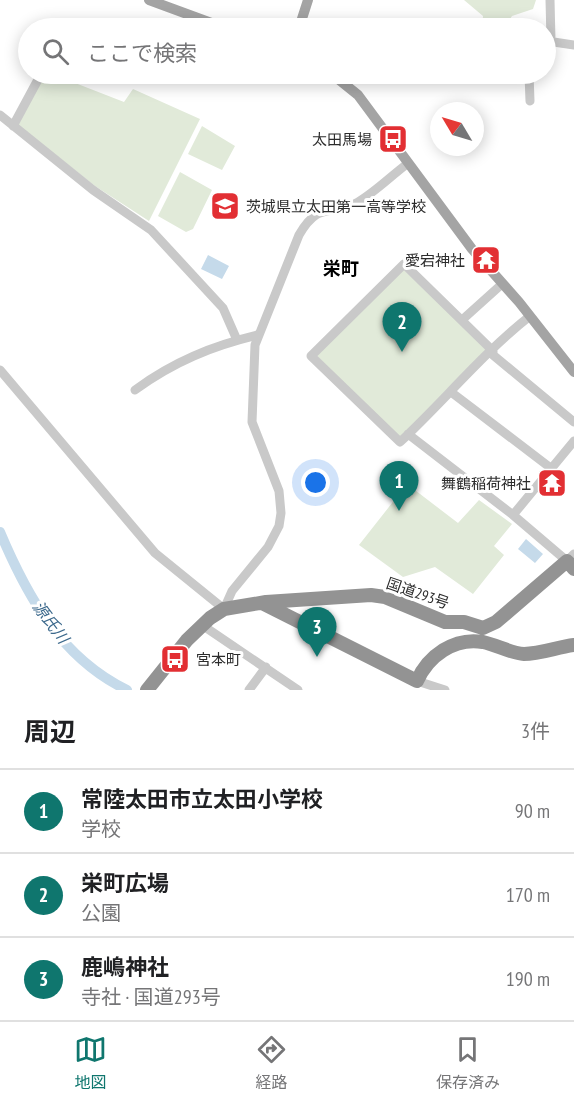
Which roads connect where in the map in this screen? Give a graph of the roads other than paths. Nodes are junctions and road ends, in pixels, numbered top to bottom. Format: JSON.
{"nodes":[{"id":1,"x":149,"y":0,"type":"edge"},
{"id":2,"x":308,"y":0,"type":"edge"},
{"id":3,"x":550,"y":0,"type":"edge"},
{"id":4,"x":198,"y":18,"type":"edge"},
{"id":5,"x":302,"y":18,"type":"edge"},
{"id":6,"x":549,"y":18,"type":"edge"},
{"id":7,"x":556,"y":42,"type":"edge"},
{"id":8,"x":574,"y":45,"type":"edge"},
{"id":9,"x":36,"y":84,"type":"edge"},
{"id":10,"x":344,"y":84,"type":"edge"},
{"id":11,"x":529,"y":84,"type":"edge"},
{"id":12,"x":530,"y":101,"type":"dead end"},
{"id":13,"x":0,"y":116,"type":"edge"},
{"id":14,"x":13,"y":126,"type":"junction"},
{"id":15,"x":407,"y":164,"type":"junction"},
{"id":16,"x":502,"y":284,"type":"junction"},
{"id":17,"x":530,"y":316,"type":"junction"},
{"id":18,"x":462,"y":320,"type":"junction"},
{"id":19,"x":258,"y":335,"type":"junction"},
{"id":20,"x":237,"y":340,"type":"junction"},
{"id":21,"x":493,"y":351,"type":"junction"},
{"id":22,"x":0,"y":370,"type":"edge"},
{"id":23,"x":574,"y":372,"type":"edge"},
{"id":24,"x":135,"y":390,"type":"dead end"},
{"id":25,"x":451,"y":392,"type":"junction"},
{"id":26,"x":574,"y":422,"type":"edge"},
{"id":27,"x":408,"y":434,"type":"junction"},
{"id":28,"x":574,"y":441,"type":"edge"},
{"id":29,"x":552,"y":469,"type":"junction"},
{"id":30,"x":513,"y":515,"type":"junction"},
{"id":31,"x":572,"y":561,"type":"edge"},
{"id":32,"x":278,"y":605,"type":"junction"},
{"id":33,"x":224,"y":609,"type":"junction"},
{"id":34,"x":202,"y":625,"type":"junction"},
{"id":35,"x":574,"y":645,"type":"edge"},
{"id":36,"x":266,"y":668,"type":"junction"},
{"id":37,"x":417,"y":681,"type":"junction"},
{"id":38,"x":150,"y":686,"type":"edge"},
{"id":39,"x":249,"y":690,"type":"edge"},
{"id":40,"x":298,"y":690,"type":"edge"},
{"id":41,"x":445,"y":690,"type":"edge"}],
"edges":[{"from":1,"to":4,"type":"main road"},
{"from":2,"to":5,"type":"main road"},
{"from":3,"to":6,"type":"street"},
{"from":7,"to":8,"type":"street"},
{"from":9,"to":14,"type":"street"},
{"from":10,"to":15,"type":"main road"},
{"from":11,"to":12,"type":"street"},
{"from":13,"to":14,"type":"street"},
{"from":14,"to":20,"type":"street"},
{"from":15,"to":16,"type":"main road"},
{"from":15,"to":19,"type":"street"},
{"from":16,"to":17,"type":"main road"},
{"from":16,"to":18,"type":"street"},
{"from":17,"to":21,"type":"street"},
{"from":17,"to":23,"type":"main road"},
{"from":18,"to":21,"type":"street"},
{"from":18,"to":27,"type":"street"},
{"from":19,"to":20,"type":"street"},
{"from":19,"to":33,"type":"street"},
{"from":20,"to":24,"type":"street"},
{"from":21,"to":25,"type":"street"},
{"from":21,"to":26,"type":"street"},
{"from":22,"to":33,"type":"street"},
{"from":25,"to":27,"type":"street"},
{"from":25,"to":29,"type":"street"},
{"from":27,"to":30,"type":"street"},
{"from":28,"to":29,"type":"street"},
{"from":29,"to":30,"type":"street"},
{"from":30,"to":31,"type":"street"},
{"from":31,"to":32,"type":"highway","name":"国道293号"},
{"from":32,"to":33,"type":"highway","name":"国道293号"},
{"from":32,"to":37,"type":"highway"},
{"from":33,"to":34,"type":"highway","name":"国道293号"},
{"from":34,"to":36,"type":"street"},
{"from":34,"to":38,"type":"highway","name":"国道293号"},
{"from":35,"to":37,"type":"highway"},
{"from":36,"to":39,"type":"street"},
{"from":36,"to":40,"type":"street"},
{"from":37,"to":41,"type":"street"}]}
